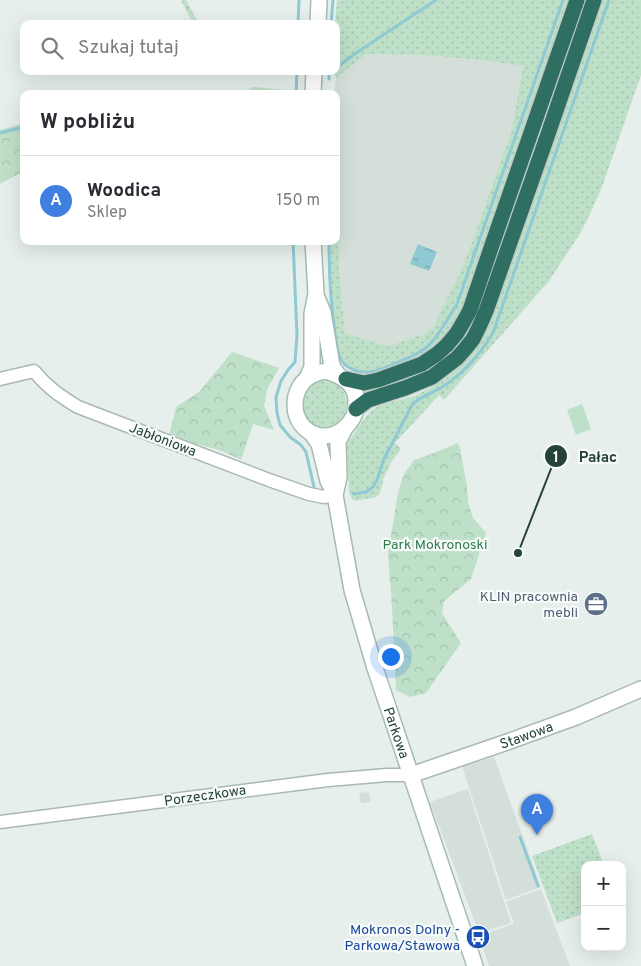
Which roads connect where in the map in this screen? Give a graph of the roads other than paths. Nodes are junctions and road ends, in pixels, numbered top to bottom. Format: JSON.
{"nodes":[{"id":1,"x":320,"y":0,"type":"edge"},
{"id":2,"x":577,"y":0,"type":"edge"},
{"id":3,"x":594,"y":0,"type":"edge"},
{"id":4,"x":318,"y":20,"type":"edge"},
{"id":5,"x":314,"y":75,"type":"edge"},
{"id":6,"x":313,"y":90,"type":"edge"},
{"id":7,"x":313,"y":245,"type":"edge"},
{"id":8,"x":316,"y":294,"type":"junction"},
{"id":9,"x":342,"y":377,"type":"junction"},
{"id":10,"x":307,"y":378,"type":"junction"},
{"id":11,"x":0,"y":379,"type":"edge"},
{"id":12,"x":356,"y":409,"type":"junction"},
{"id":13,"x":344,"y":430,"type":"junction"},
{"id":14,"x":312,"y":434,"type":"junction"},
{"id":15,"x":335,"y":495,"type":"junction"},
{"id":16,"x":641,"y":689,"type":"edge"},
{"id":17,"x":411,"y":775,"type":"junction"},
{"id":18,"x":0,"y":822,"type":"edge"},
{"id":19,"x":475,"y":966,"type":"edge"}],
"edges":[{"from":1,"to":4,"type":"main road"},
{"from":2,"to":9,"type":"highway"},
{"from":3,"to":12,"type":"highway"},
{"from":5,"to":6,"type":"main road"},
{"from":7,"to":8,"type":"main road"},
{"from":8,"to":9,"type":"main road"},
{"from":8,"to":10,"type":"main road"},
{"from":9,"to":10,"type":"main road"},
{"from":9,"to":12,"type":"main road"},
{"from":10,"to":14,"type":"main road"},
{"from":11,"to":15,"type":"street","name":"Jabłoniowa"},
{"from":12,"to":13,"type":"main road"},
{"from":13,"to":14,"type":"main road"},
{"from":13,"to":15,"type":"main road","name":"Parkowa"},
{"from":14,"to":15,"type":"main road","name":"Parkowa"},
{"from":15,"to":17,"type":"main road","name":"Parkowa"},
{"from":16,"to":17,"type":"main road","name":"Stawowa"},
{"from":17,"to":18,"type":"street","name":"Porzeczkowa"},
{"from":17,"to":19,"type":"main road","name":"Parkowa"}]}
